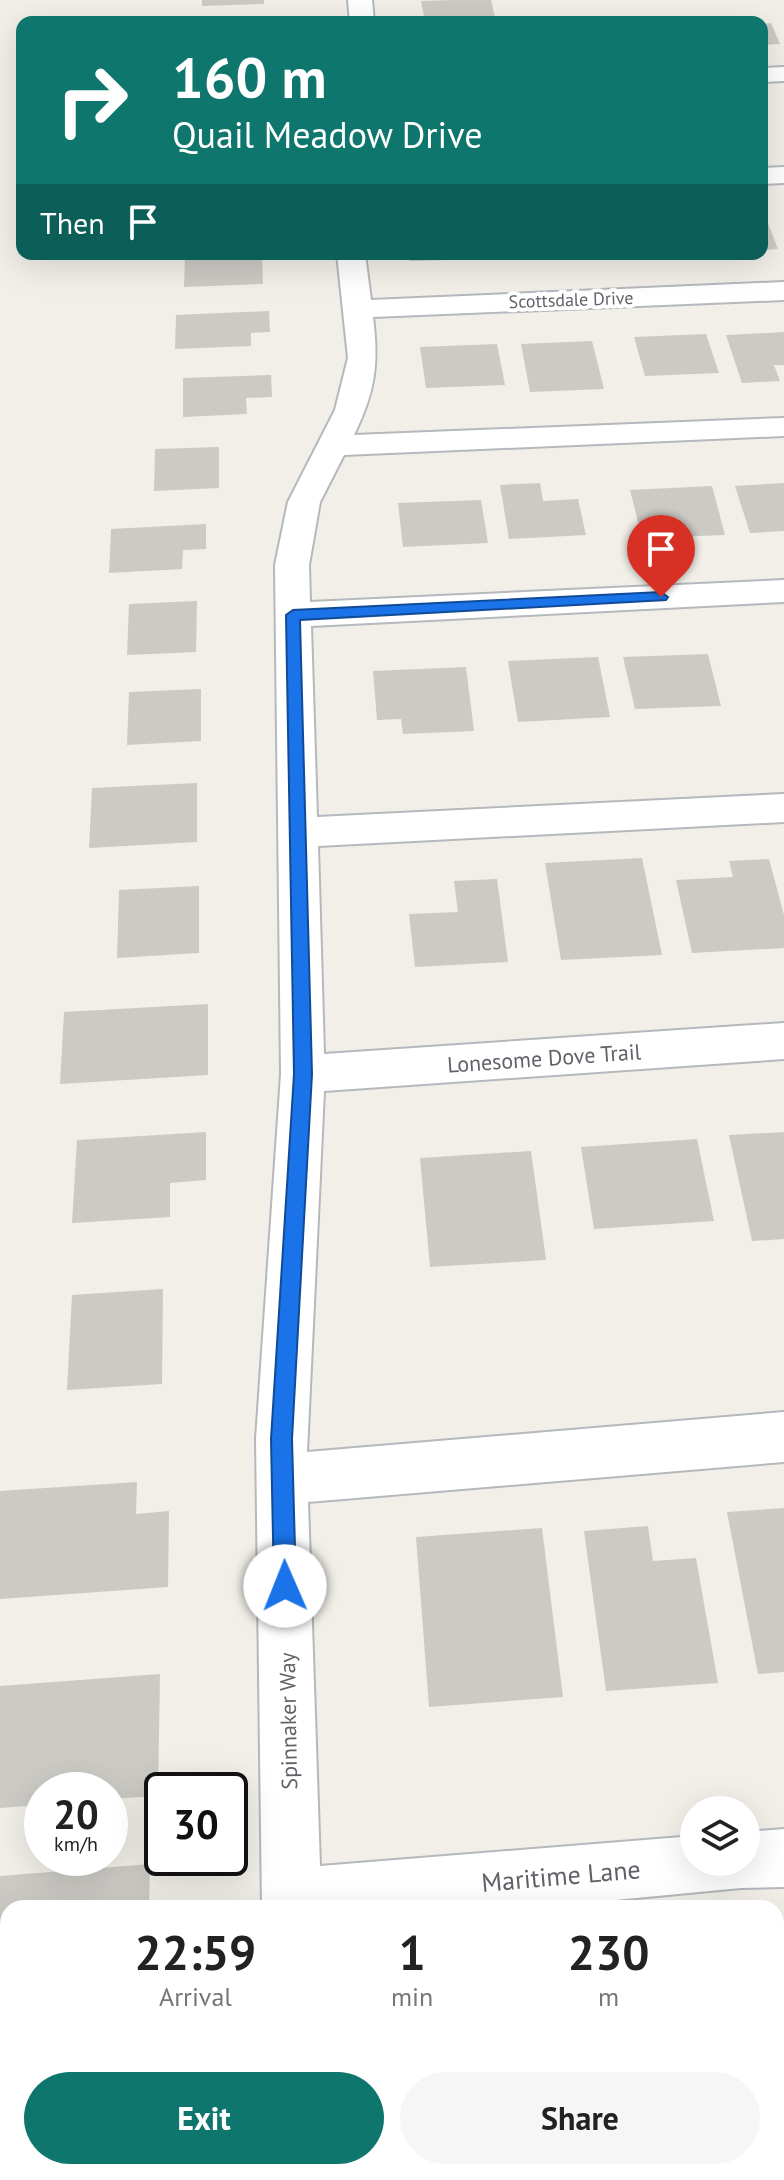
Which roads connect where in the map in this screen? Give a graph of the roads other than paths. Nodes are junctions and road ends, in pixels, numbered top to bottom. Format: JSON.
{"nodes":[{"id":1,"x":352,"y":260,"type":"edge"},
{"id":2,"x":784,"y":291,"type":"edge"},
{"id":3,"x":358,"y":309,"type":"junction"},
{"id":4,"x":784,"y":427,"type":"edge"},
{"id":5,"x":332,"y":446,"type":"junction"},
{"id":6,"x":784,"y":591,"type":"edge"},
{"id":7,"x":293,"y":615,"type":"junction"},
{"id":8,"x":784,"y":808,"type":"edge"},
{"id":9,"x":299,"y":832,"type":"junction"},
{"id":10,"x":784,"y":1041,"type":"edge"},
{"id":11,"x":303,"y":1074,"type":"junction"},
{"id":12,"x":784,"y":1437,"type":"edge"},
{"id":13,"x":282,"y":1479,"type":"junction"},
{"id":14,"x":784,"y":1858,"type":"edge"},
{"id":15,"x":760,"y":1860,"type":"edge"},
{"id":16,"x":680,"y":1867,"type":"edge"},
{"id":17,"x":292,"y":1900,"type":"edge"},
{"id":18,"x":324,"y":1900,"type":"edge"}],
"edges":[{"from":1,"to":3,"type":"street","name":"Spinnaker Way"},
{"from":2,"to":3,"type":"street","name":"Scottsdale Drive"},
{"from":3,"to":5,"type":"street","name":"Spinnaker Way"},
{"from":4,"to":5,"type":"street"},
{"from":5,"to":7,"type":"street","name":"Spinnaker Way"},
{"from":6,"to":7,"type":"street"},
{"from":7,"to":9,"type":"street","name":"Spinnaker Way"},
{"from":8,"to":9,"type":"street"},
{"from":9,"to":11,"type":"street","name":"Spinnaker Way"},
{"from":10,"to":11,"type":"street","name":"Lonesome Dove Trail"},
{"from":11,"to":13,"type":"street","name":"Spinnaker Way"},
{"from":12,"to":13,"type":"street"},
{"from":13,"to":17,"type":"street","name":"Spinnaker Way"},
{"from":14,"to":15,"type":"street"},
{"from":16,"to":18,"type":"street","name":"Maritime Lane"}]}
